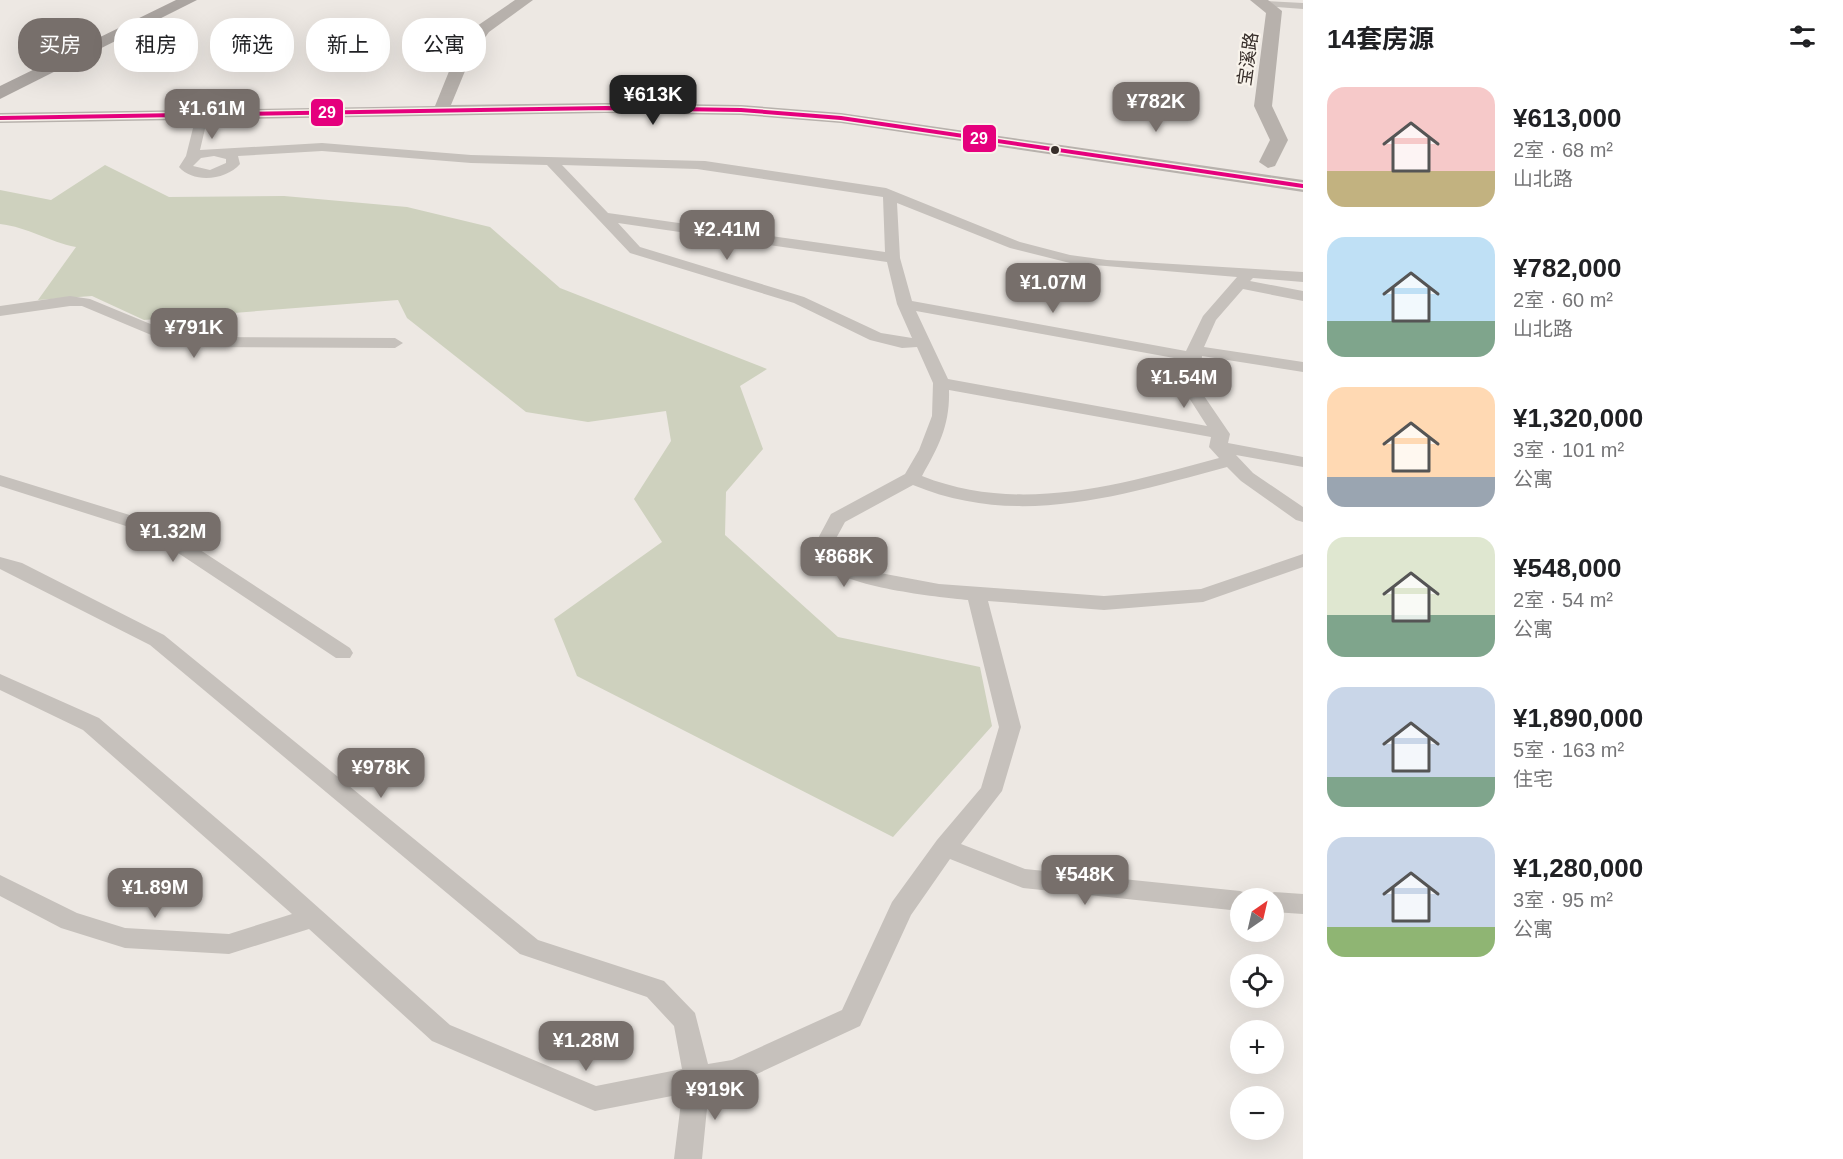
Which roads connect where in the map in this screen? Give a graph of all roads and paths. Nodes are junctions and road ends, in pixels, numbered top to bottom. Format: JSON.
{"nodes":[{"id":1,"x":159,"y":0,"type":"edge"},
{"id":2,"x":189,"y":0,"type":"edge"},
{"id":3,"x":525,"y":0,"type":"edge"},
{"id":4,"x":1262,"y":2,"type":"edge"},
{"id":5,"x":1303,"y":6,"type":"edge"},
{"id":6,"x":0,"y":79,"type":"edge"},
{"id":7,"x":0,"y":93,"type":"edge"},
{"id":8,"x":443,"y":105,"type":"junction"},
{"id":9,"x":0,"y":111,"type":"edge"},
{"id":10,"x":202,"y":116,"type":"junction"},
{"id":11,"x":0,"y":118,"type":"edge"},
{"id":12,"x":1005,"y":135,"type":"junction"},
{"id":13,"x":221,"y":153,"type":"junction"},
{"id":14,"x":192,"y":157,"type":"junction"},
{"id":15,"x":550,"y":160,"type":"junction"},
{"id":16,"x":1268,"y":162,"type":"junction"},
{"id":17,"x":1297,"y":171,"type":"edge"},
{"id":18,"x":1303,"y":186,"type":"edge"},
{"id":19,"x":890,"y":194,"type":"junction"},
{"id":20,"x":604,"y":217,"type":"junction"},
{"id":21,"x":893,"y":258,"type":"junction"},
{"id":22,"x":1303,"y":277,"type":"edge"},
{"id":23,"x":1244,"y":279,"type":"junction"},
{"id":24,"x":1303,"y":296,"type":"edge"},
{"id":25,"x":905,"y":304,"type":"junction"},
{"id":26,"x":0,"y":310,"type":"edge"},
{"id":27,"x":922,"y":342,"type":"junction"},
{"id":28,"x":395,"y":343,"type":"dead end"},
{"id":29,"x":1194,"y":353,"type":"junction"},
{"id":30,"x":1303,"y":367,"type":"edge"},
{"id":31,"x":941,"y":383,"type":"junction"},
{"id":32,"x":1223,"y":447,"type":"junction"},
{"id":33,"x":1303,"y":462,"type":"edge"},
{"id":34,"x":912,"y":478,"type":"junction"},
{"id":35,"x":0,"y":480,"type":"edge"},
{"id":36,"x":1303,"y":516,"type":"edge"},
{"id":37,"x":1303,"y":560,"type":"edge"},
{"id":38,"x":0,"y":563,"type":"edge"},
{"id":39,"x":976,"y":593,"type":"junction"},
{"id":40,"x":343,"y":653,"type":"dead end"},
{"id":41,"x":0,"y":681,"type":"edge"},
{"id":42,"x":945,"y":847,"type":"junction"},
{"id":43,"x":0,"y":885,"type":"edge"},
{"id":44,"x":1230,"y":900,"type":"edge"},
{"id":45,"x":1284,"y":902,"type":"edge"},
{"id":46,"x":1303,"y":903,"type":"edge"},
{"id":47,"x":313,"y":917,"type":"junction"},
{"id":48,"x":697,"y":1078,"type":"junction"},
{"id":49,"x":688,"y":1159,"type":"edge"}],
"edges":[{"from":1,"to":6,"type":"main road"},
{"from":2,"to":7,"type":"main road"},
{"from":3,"to":8,"type":"main road"},
{"from":4,"to":5,"type":"street"},
{"from":4,"to":16,"type":"main road","name":"宝溪路"},
{"from":8,"to":9,"type":"main road"},
{"from":8,"to":12,"type":"main road"},
{"from":10,"to":11,"type":"main road"},
{"from":10,"to":14,"type":"street"},
{"from":10,"to":18,"type":"main road"},
{"from":12,"to":16,"type":"main road"},
{"from":12,"to":17,"type":"main road"},
{"from":13,"to":14,"type":"street"},
{"from":13,"to":14,"type":"street"},
{"from":13,"to":15,"type":"street"},
{"from":15,"to":19,"type":"street"},
{"from":15,"to":20,"type":"street"},
{"from":16,"to":17,"type":"main road"},
{"from":19,"to":21,"type":"street"},
{"from":19,"to":23,"type":"street"},
{"from":20,"to":21,"type":"street"},
{"from":20,"to":27,"type":"street"},
{"from":21,"to":25,"type":"street"},
{"from":22,"to":23,"type":"street"},
{"from":23,"to":24,"type":"street"},
{"from":23,"to":29,"type":"street"},
{"from":25,"to":27,"type":"street"},
{"from":25,"to":29,"type":"street"},
{"from":26,"to":28,"type":"street"},
{"from":27,"to":31,"type":"street"},
{"from":29,"to":30,"type":"street"},
{"from":29,"to":32,"type":"street"},
{"from":31,"to":32,"type":"street"},
{"from":31,"to":34,"type":"street"},
{"from":32,"to":33,"type":"street"},
{"from":32,"to":34,"type":"street"},
{"from":32,"to":36,"type":"street"},
{"from":34,"to":39,"type":"street"},
{"from":35,"to":40,"type":"street"},
{"from":37,"to":39,"type":"street"},
{"from":38,"to":48,"type":"street"},
{"from":39,"to":42,"type":"street"},
{"from":41,"to":47,"type":"street"},
{"from":42,"to":44,"type":"street"},
{"from":42,"to":48,"type":"street"},
{"from":43,"to":47,"type":"street"},
{"from":45,"to":46,"type":"street"},
{"from":47,"to":48,"type":"street"},
{"from":48,"to":49,"type":"street"}]}
